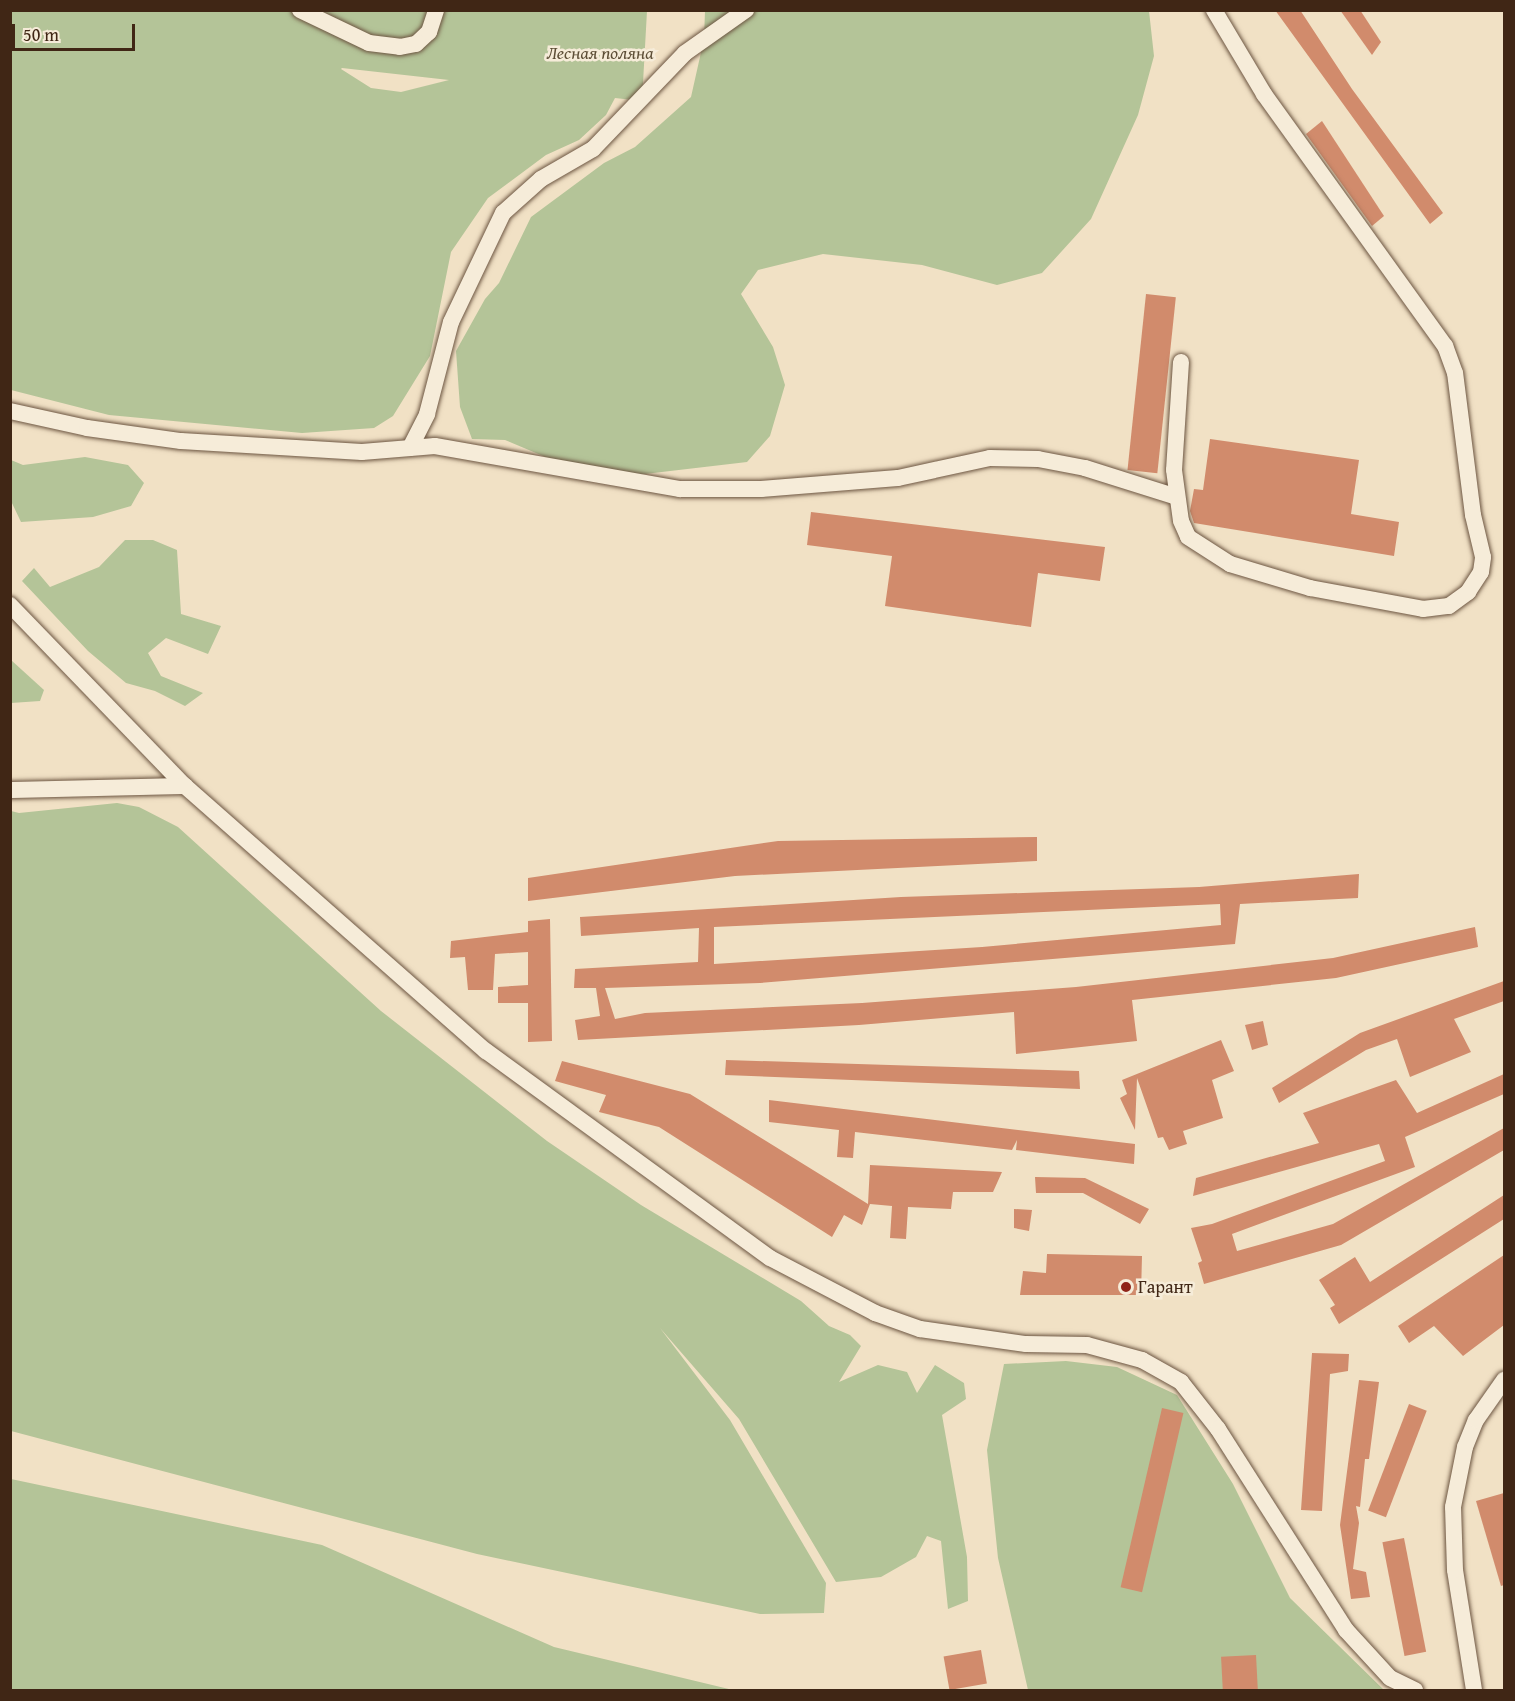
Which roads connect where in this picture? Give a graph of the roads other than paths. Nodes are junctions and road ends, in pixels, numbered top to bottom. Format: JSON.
{"nodes":[{"id":1,"x":300,"y":10,"type":"edge"},
{"id":2,"x":436,"y":10,"type":"edge"},
{"id":3,"x":746,"y":10,"type":"edge"},
{"id":4,"x":1214,"y":10,"type":"edge"},
{"id":5,"x":1181,"y":362,"type":"dead end"},
{"id":6,"x":10,"y":411,"type":"edge"},
{"id":7,"x":410,"y":448,"type":"junction"},
{"id":8,"x":1177,"y":497,"type":"junction"},
{"id":9,"x":10,"y":605,"type":"edge"},
{"id":10,"x":185,"y":786,"type":"junction"},
{"id":11,"x":10,"y":790,"type":"edge"},
{"id":12,"x":1504,"y":1380,"type":"edge"},
{"id":13,"x":1414,"y":1690,"type":"edge"},
{"id":14,"x":1474,"y":1690,"type":"edge"}],
"edges":[{"from":1,"to":2,"type":"street"},
{"from":3,"to":7,"type":"street"},
{"from":4,"to":8,"type":"street"},
{"from":5,"to":8,"type":"street"},
{"from":6,"to":7,"type":"street"},
{"from":7,"to":8,"type":"street"},
{"from":9,"to":10,"type":"street"},
{"from":10,"to":11,"type":"street"},
{"from":10,"to":13,"type":"street"},
{"from":12,"to":14,"type":"street"}]}
